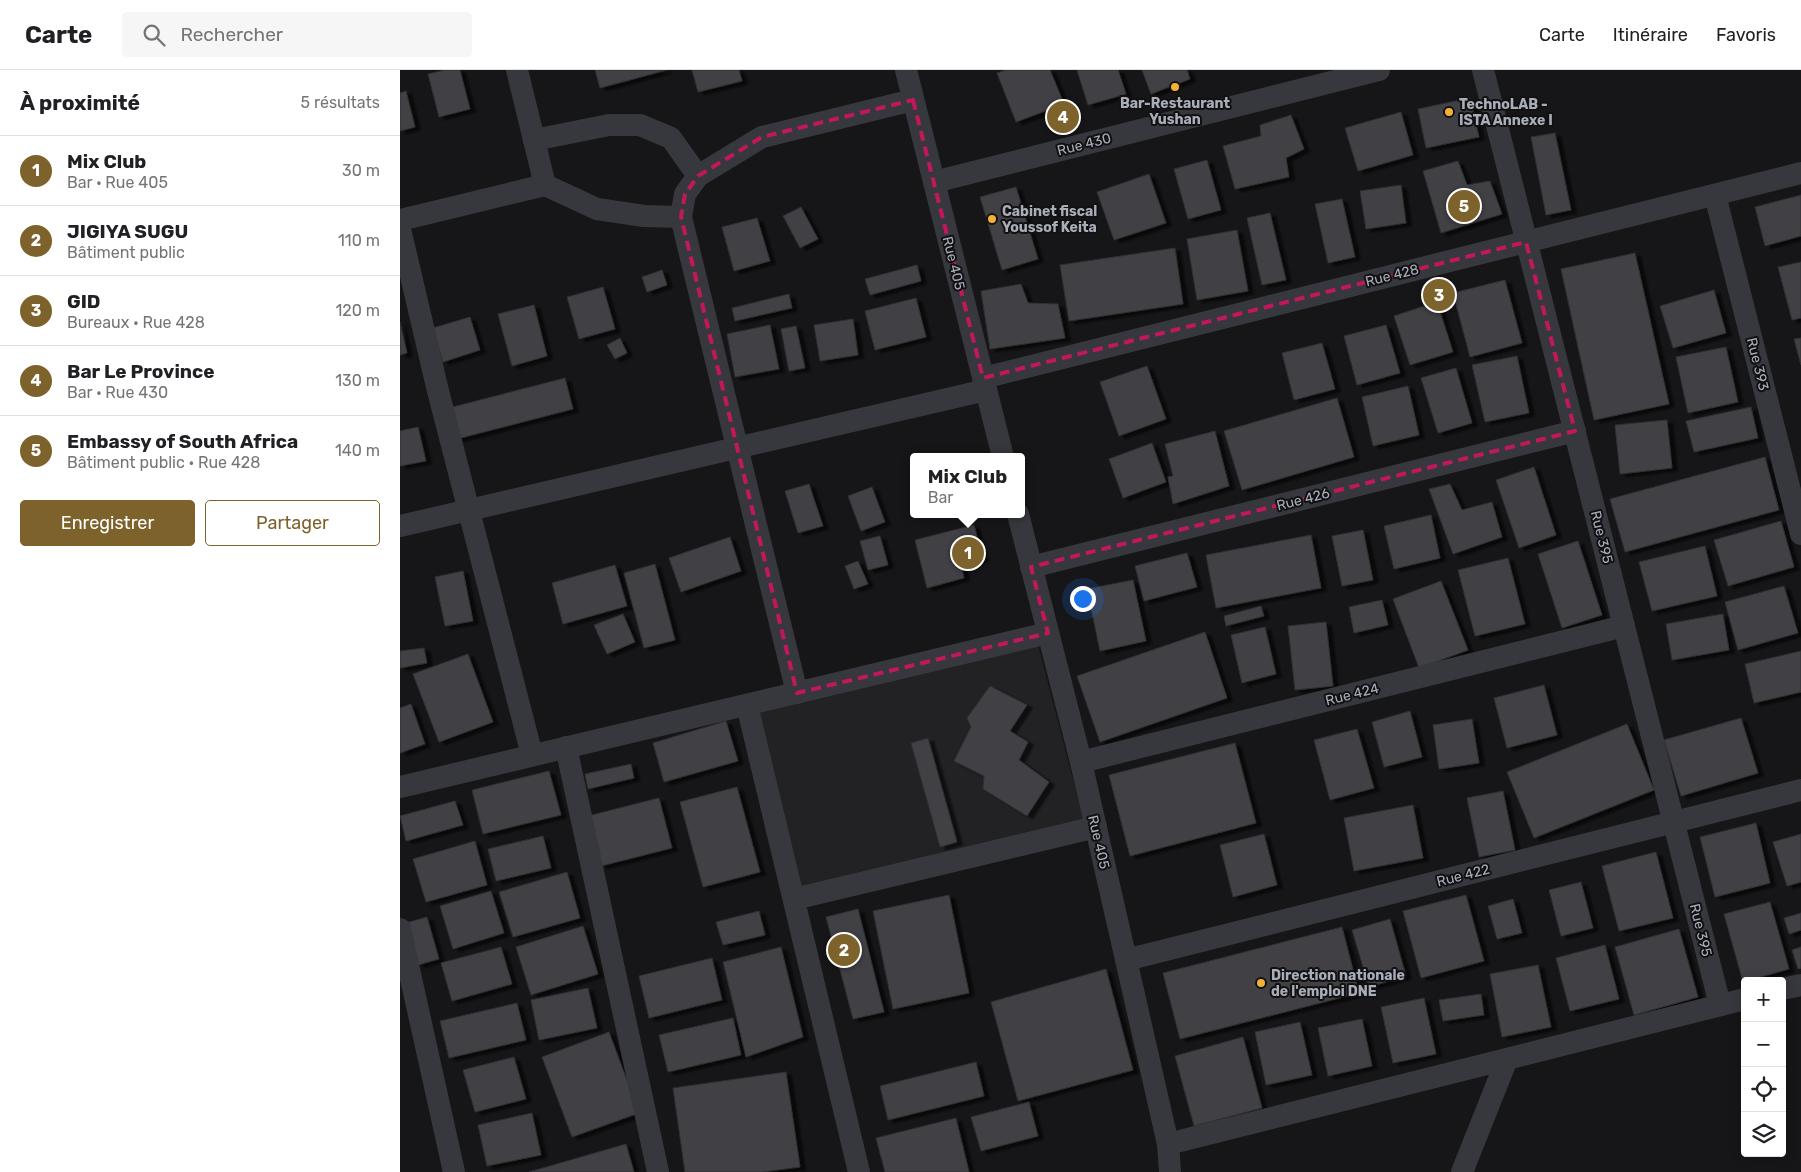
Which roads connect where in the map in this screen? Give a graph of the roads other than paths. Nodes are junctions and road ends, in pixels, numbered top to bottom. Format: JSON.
{"nodes":[{"id":1,"x":517,"y":70,"type":"edge"},
{"id":2,"x":906,"y":70,"type":"edge"},
{"id":3,"x":1379,"y":70,"type":"edge"},
{"id":4,"x":1483,"y":70,"type":"edge"},
{"id":5,"x":913,"y":100,"type":"junction"},
{"id":6,"x":534,"y":140,"type":"junction"},
{"id":7,"x":1801,"y":173,"type":"edge"},
{"id":8,"x":698,"y":176,"type":"junction"},
{"id":9,"x":934,"y":182,"type":"junction"},
{"id":10,"x":545,"y":185,"type":"junction"},
{"id":11,"x":1715,"y":195,"type":"junction"},
{"id":12,"x":681,"y":217,"type":"junction"},
{"id":13,"x":400,"y":220,"type":"edge"},
{"id":14,"x":400,"y":228,"type":"edge"},
{"id":15,"x":1526,"y":242,"type":"junction"},
{"id":16,"x":985,"y":384,"type":"junction"},
{"id":17,"x":1575,"y":431,"type":"junction"},
{"id":18,"x":738,"y":448,"type":"junction"},
{"id":19,"x":1002,"y":453,"type":"edge"},
{"id":20,"x":470,"y":510,"type":"junction"},
{"id":21,"x":1019,"y":518,"type":"edge"},
{"id":22,"x":400,"y":526,"type":"edge"},
{"id":23,"x":1801,"y":534,"type":"edge"},
{"id":24,"x":1031,"y":568,"type":"junction"},
{"id":25,"x":1624,"y":626,"type":"junction"},
{"id":26,"x":1048,"y":634,"type":"junction"},
{"id":27,"x":797,"y":693,"type":"junction"},
{"id":28,"x":747,"y":704,"type":"junction"},
{"id":29,"x":566,"y":747,"type":"junction"},
{"id":30,"x":532,"y":755,"type":"junction"},
{"id":31,"x":1081,"y":762,"type":"junction"},
{"id":32,"x":400,"y":787,"type":"edge"},
{"id":33,"x":1801,"y":790,"type":"edge"},
{"id":34,"x":1674,"y":822,"type":"junction"},
{"id":35,"x":1096,"y":827,"type":"junction"},
{"id":36,"x":794,"y":899,"type":"junction"},
{"id":37,"x":400,"y":929,"type":"edge"},
{"id":38,"x":1126,"y":960,"type":"junction"},
{"id":39,"x":1801,"y":984,"type":"edge"},
{"id":40,"x":1786,"y":988,"type":"edge"},
{"id":41,"x":1741,"y":1000,"type":"edge"},
{"id":42,"x":1720,"y":1005,"type":"junction"},
{"id":43,"x":1507,"y":1059,"type":"junction"},
{"id":44,"x":1168,"y":1144,"type":"junction"},
{"id":45,"x":454,"y":1172,"type":"edge"},
{"id":46,"x":658,"y":1172,"type":"edge"},
{"id":47,"x":859,"y":1172,"type":"edge"},
{"id":48,"x":1170,"y":1172,"type":"edge"},
{"id":49,"x":1462,"y":1172,"type":"edge"}],
"edges":[{"from":1,"to":6,"type":"street"},
{"from":2,"to":5,"type":"street","name":"Rue 405"},
{"from":3,"to":9,"type":"street","name":"Rue 430"},
{"from":4,"to":15,"type":"street","name":"Rue 395"},
{"from":5,"to":8,"type":"street"},
{"from":5,"to":9,"type":"street","name":"Rue 405"},
{"from":6,"to":8,"type":"street"},
{"from":6,"to":10,"type":"street"},
{"from":7,"to":11,"type":"street","name":"Rue 428"},
{"from":8,"to":12,"type":"street"},
{"from":9,"to":16,"type":"street","name":"Rue 405"},
{"from":10,"to":12,"type":"street"},
{"from":10,"to":13,"type":"street"},
{"from":11,"to":15,"type":"street","name":"Rue 428"},
{"from":11,"to":23,"type":"street","name":"Rue 393"},
{"from":12,"to":18,"type":"street"},
{"from":14,"to":20,"type":"street"},
{"from":15,"to":16,"type":"street","name":"Rue 428"},
{"from":15,"to":17,"type":"street","name":"Rue 395"},
{"from":16,"to":18,"type":"street","name":"Rue 428"},
{"from":16,"to":19,"type":"street","name":"Rue 405"},
{"from":17,"to":24,"type":"street","name":"Rue 426"},
{"from":17,"to":25,"type":"street","name":"Rue 395"},
{"from":18,"to":20,"type":"street","name":"Rue 428"},
{"from":18,"to":27,"type":"street"},
{"from":20,"to":22,"type":"street","name":"Rue 428"},
{"from":20,"to":30,"type":"street"},
{"from":21,"to":24,"type":"street","name":"Rue 405"},
{"from":24,"to":26,"type":"street","name":"Rue 405"},
{"from":25,"to":31,"type":"street","name":"Rue 424"},
{"from":25,"to":34,"type":"street","name":"Rue 395"},
{"from":26,"to":27,"type":"street"},
{"from":26,"to":31,"type":"street","name":"Rue 405"},
{"from":27,"to":28,"type":"street"},
{"from":28,"to":29,"type":"street"},
{"from":28,"to":36,"type":"street"},
{"from":29,"to":30,"type":"street"},
{"from":29,"to":46,"type":"street"},
{"from":30,"to":32,"type":"street"},
{"from":31,"to":35,"type":"street","name":"Rue 405"},
{"from":33,"to":34,"type":"street","name":"Rue 422"},
{"from":34,"to":38,"type":"street","name":"Rue 422"},
{"from":34,"to":42,"type":"street","name":"Rue 395"},
{"from":35,"to":36,"type":"street"},
{"from":35,"to":38,"type":"street","name":"Rue 405"},
{"from":36,"to":47,"type":"street"},
{"from":37,"to":45,"type":"street"},
{"from":38,"to":44,"type":"street","name":"Rue 405"},
{"from":39,"to":40,"type":"street"},
{"from":41,"to":42,"type":"street"},
{"from":42,"to":43,"type":"street"},
{"from":43,"to":44,"type":"street"},
{"from":43,"to":49,"type":"street"},
{"from":44,"to":48,"type":"street","name":"Rue 405"}]}
